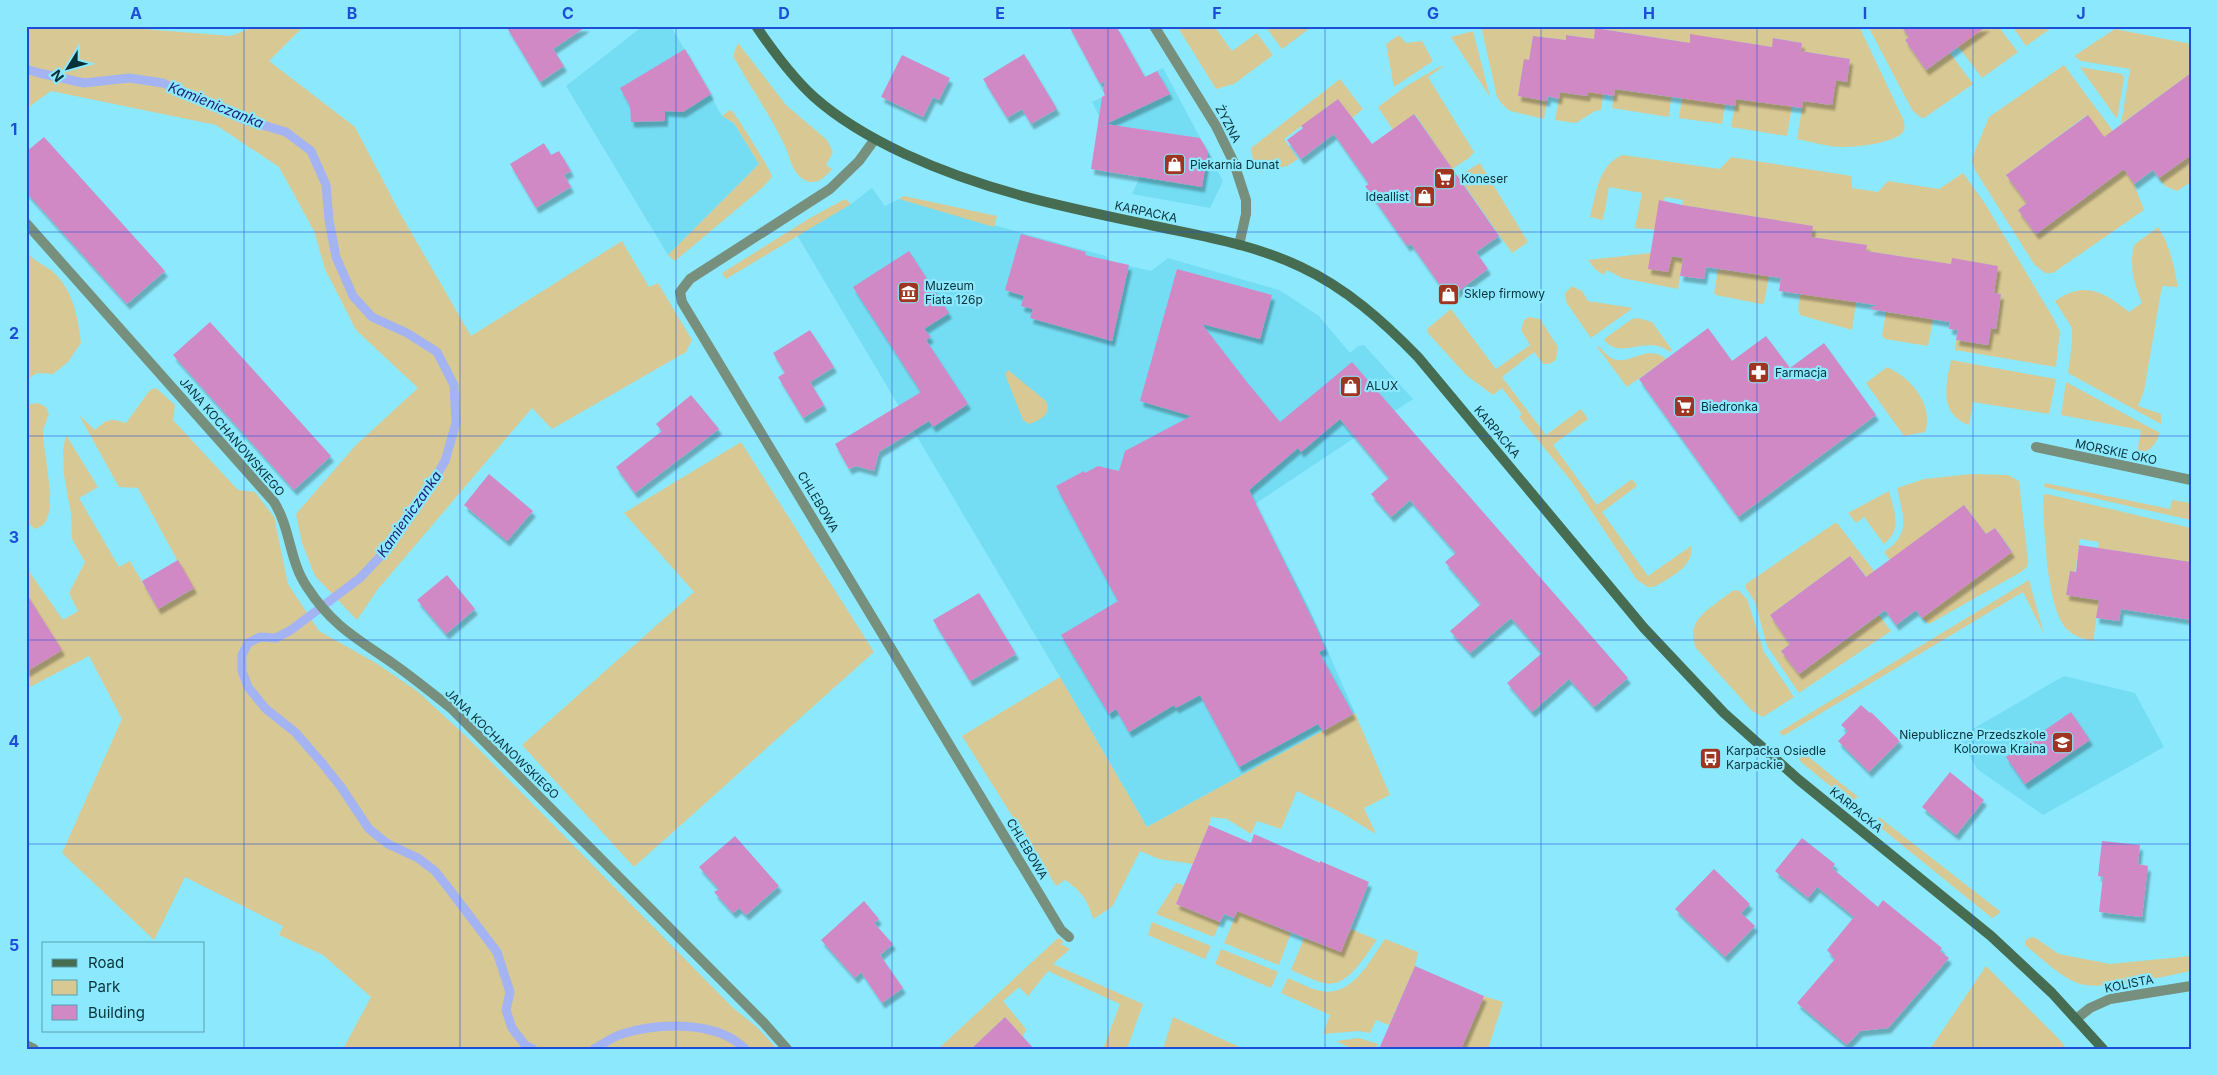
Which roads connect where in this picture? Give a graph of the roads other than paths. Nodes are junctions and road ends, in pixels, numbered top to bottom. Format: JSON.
{"nodes":[{"id":1,"x":756,"y":26,"type":"edge"},
{"id":2,"x":1154,"y":26,"type":"edge"},
{"id":3,"x":875,"y":139,"type":"junction"},
{"id":4,"x":26,"y":223,"type":"edge"},
{"id":5,"x":1239,"y":245,"type":"junction"},
{"id":6,"x":2036,"y":448,"type":"dead end"},
{"id":7,"x":2191,"y":480,"type":"edge"},
{"id":8,"x":1069,"y":937,"type":"dead end"},
{"id":9,"x":2191,"y":986,"type":"edge"},
{"id":10,"x":2076,"y":1019,"type":"junction"},
{"id":11,"x":26,"y":1046,"type":"edge"},
{"id":12,"x":34,"y":1049,"type":"edge"},
{"id":13,"x":787,"y":1049,"type":"edge"},
{"id":14,"x":2103,"y":1049,"type":"edge"}],
"edges":[{"from":1,"to":3,"type":"street","name":"KARPACKA"},
{"from":2,"to":5,"type":"street","name":"ŻYZNA"},
{"from":3,"to":5,"type":"street","name":"KARPACKA"},
{"from":3,"to":8,"type":"street","name":"CHLEBOWA"},
{"from":4,"to":13,"type":"street","name":"JANA KOCHANOWSKIEGO"},
{"from":5,"to":10,"type":"street","name":"KARPACKA"},
{"from":6,"to":7,"type":"street","name":"MORSKIE OKO"},
{"from":9,"to":10,"type":"street","name":"KOLISTA"},
{"from":10,"to":14,"type":"street","name":"KARPACKA"},
{"from":11,"to":12,"type":"street"}]}
